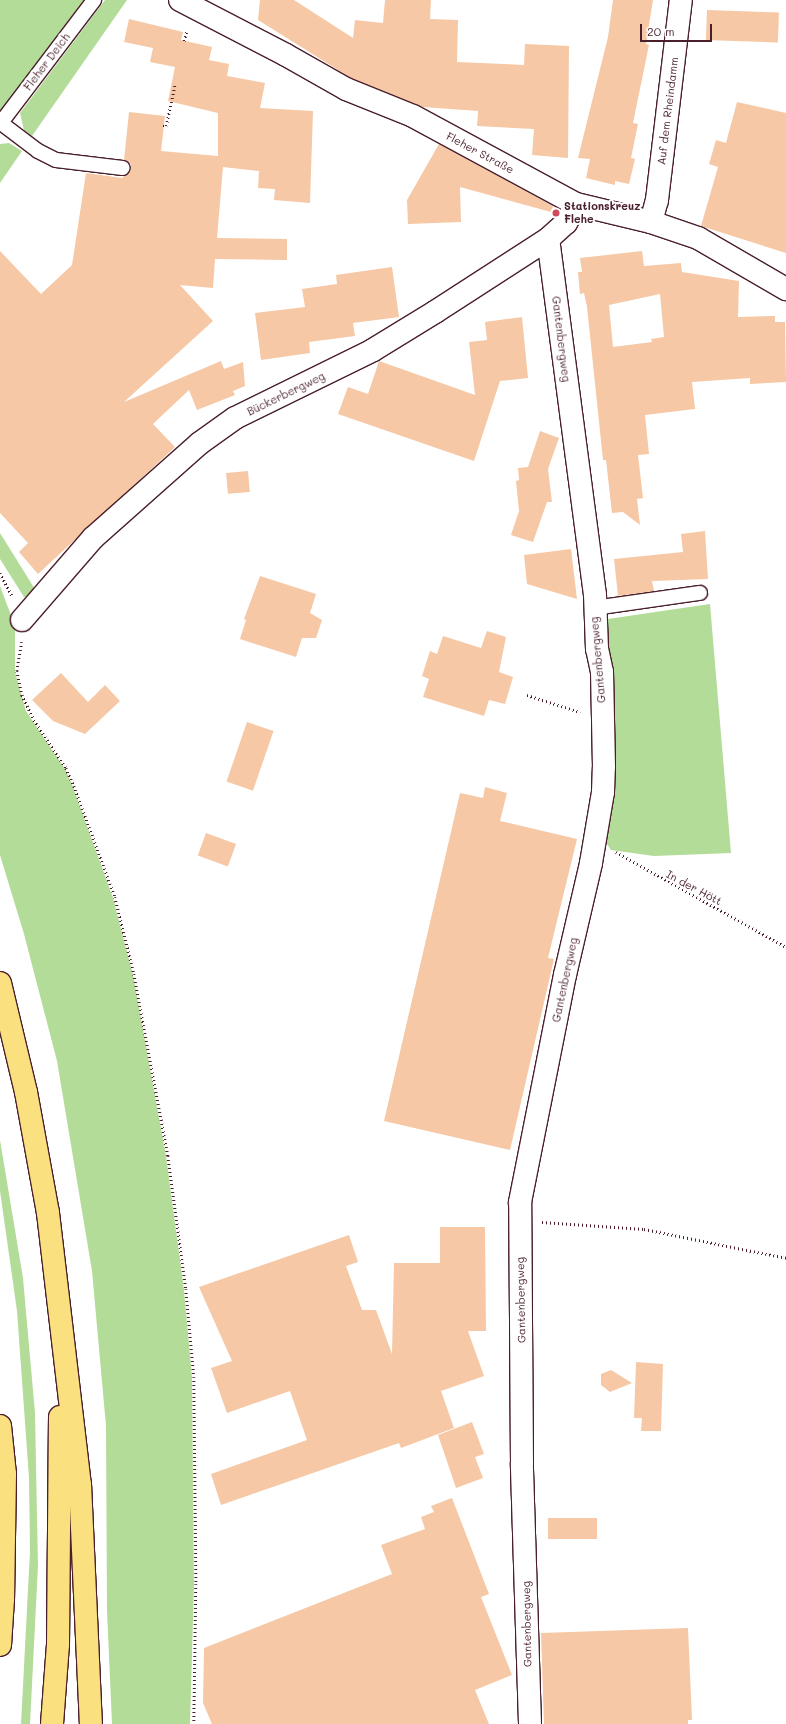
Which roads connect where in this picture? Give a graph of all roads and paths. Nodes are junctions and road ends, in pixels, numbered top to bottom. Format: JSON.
{"nodes":[{"id":1,"x":94,"y":0,"type":"edge"},
{"id":2,"x":180,"y":0,"type":"edge"},
{"id":3,"x":681,"y":0,"type":"edge"},
{"id":4,"x":175,"y":84,"type":"dead end"},
{"id":5,"x":0,"y":124,"type":"edge"},
{"id":6,"x":164,"y":126,"type":"dead end"},
{"id":7,"x":123,"y":168,"type":"dead end"},
{"id":8,"x":576,"y":204,"type":"junction"},
{"id":9,"x":652,"y":222,"type":"junction"},
{"id":10,"x":548,"y":239,"type":"junction"},
{"id":11,"x":786,"y":289,"type":"edge"},
{"id":12,"x":0,"y":573,"type":"edge"},
{"id":13,"x":700,"y":593,"type":"dead end"},
{"id":14,"x":594,"y":608,"type":"junction"},
{"id":15,"x":22,"y":620,"type":"junction"},
{"id":16,"x":527,"y":695,"type":"dead end"},
{"id":17,"x":603,"y":711,"type":"junction"},
{"id":18,"x":594,"y":841,"type":"junction"},
{"id":19,"x":786,"y":947,"type":"edge"},
{"id":20,"x":0,"y":983,"type":"edge"},
{"id":21,"x":520,"y":1220,"type":"junction"},
{"id":22,"x":786,"y":1258,"type":"edge"},
{"id":23,"x":60,"y":1323,"type":"junction"},
{"id":24,"x":0,"y":1426,"type":"edge"},
{"id":25,"x":0,"y":1645,"type":"edge"},
{"id":26,"x":52,"y":1724,"type":"edge"},
{"id":27,"x":92,"y":1724,"type":"edge"},
{"id":28,"x":194,"y":1724,"type":"edge"},
{"id":29,"x":530,"y":1724,"type":"edge"}],
"edges":[{"from":1,"to":5,"type":"lane","name":"Fleher Deich"},
{"from":2,"to":8,"type":"street","name":"Fleher Straße"},
{"from":3,"to":9,"type":"street","name":"Auf dem Rheindamm"},
{"from":4,"to":6,"type":"path"},
{"from":5,"to":7,"type":"lane"},
{"from":8,"to":9,"type":"street","name":"Fleher Straße"},
{"from":8,"to":10,"type":"street","name":"Bückerbergweg"},
{"from":9,"to":11,"type":"street","name":"Fleher Straße"},
{"from":10,"to":14,"type":"street","name":"Gantenbergweg"},
{"from":10,"to":15,"type":"street","name":"Bückerbergweg"},
{"from":12,"to":15,"type":"path"},
{"from":13,"to":14,"type":"lane"},
{"from":14,"to":17,"type":"street","name":"Gantenbergweg"},
{"from":15,"to":28,"type":"path"},
{"from":16,"to":17,"type":"path"},
{"from":17,"to":18,"type":"street","name":"Gantenbergweg"},
{"from":18,"to":19,"type":"path","name":"In der Hött"},
{"from":18,"to":21,"type":"street","name":"Gantenbergweg"},
{"from":20,"to":23,"type":"highway"},
{"from":21,"to":22,"type":"path"},
{"from":21,"to":29,"type":"street","name":"Gantenbergweg"},
{"from":23,"to":26,"type":"highway"},
{"from":23,"to":27,"type":"highway"},
{"from":24,"to":25,"type":"highway"}]}
